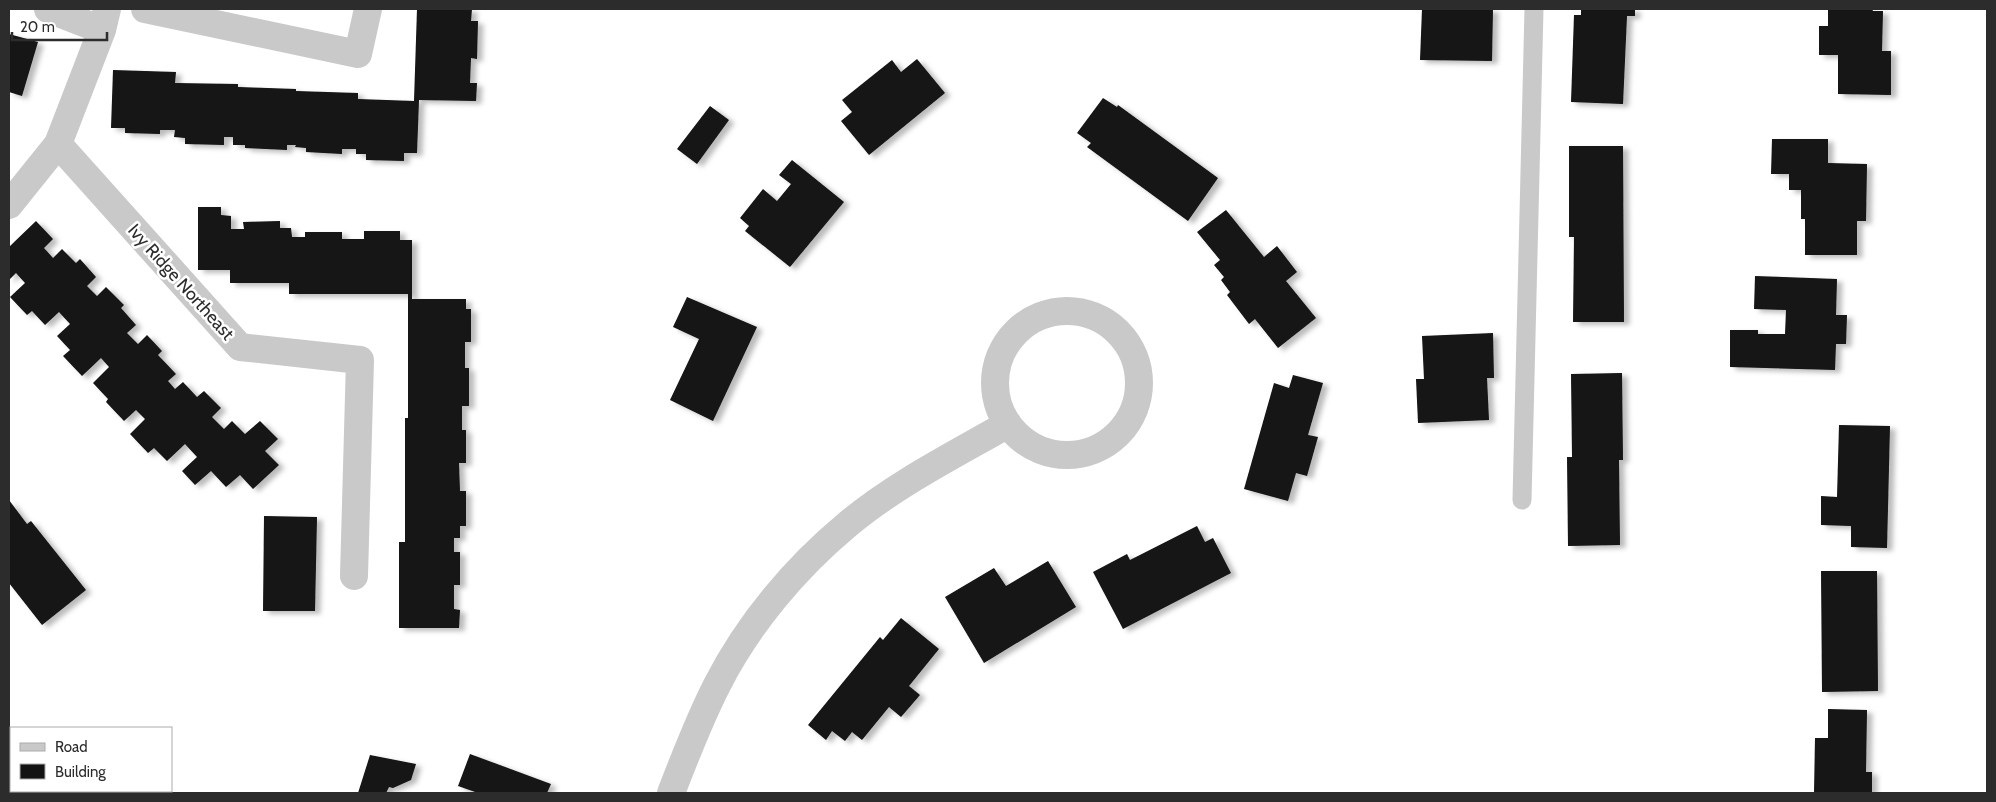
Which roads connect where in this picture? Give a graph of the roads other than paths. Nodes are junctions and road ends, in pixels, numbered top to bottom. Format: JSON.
{"nodes":[{"id":1,"x":48,"y":9,"type":"edge"},
{"id":2,"x":145,"y":9,"type":"edge"},
{"id":3,"x":368,"y":9,"type":"edge"},
{"id":4,"x":1534,"y":9,"type":"edge"},
{"id":5,"x":105,"y":19,"type":"edge"},
{"id":6,"x":58,"y":144,"type":"junction"},
{"id":7,"x":9,"y":205,"type":"edge"},
{"id":8,"x":1008,"y":424,"type":"junction"},
{"id":9,"x":1522,"y":500,"type":"dead end"},
{"id":10,"x":354,"y":576,"type":"dead end"},
{"id":11,"x":671,"y":793,"type":"edge"}],
"edges":[{"from":1,"to":5,"type":"street"},
{"from":2,"to":3,"type":"street"},
{"from":4,"to":9,"type":"lane"},
{"from":5,"to":6,"type":"street"},
{"from":6,"to":7,"type":"street"},
{"from":6,"to":10,"type":"street","name":"Ivy Ridge Northeast"},
{"from":8,"to":8,"type":"street"},
{"from":8,"to":11,"type":"street"}]}
